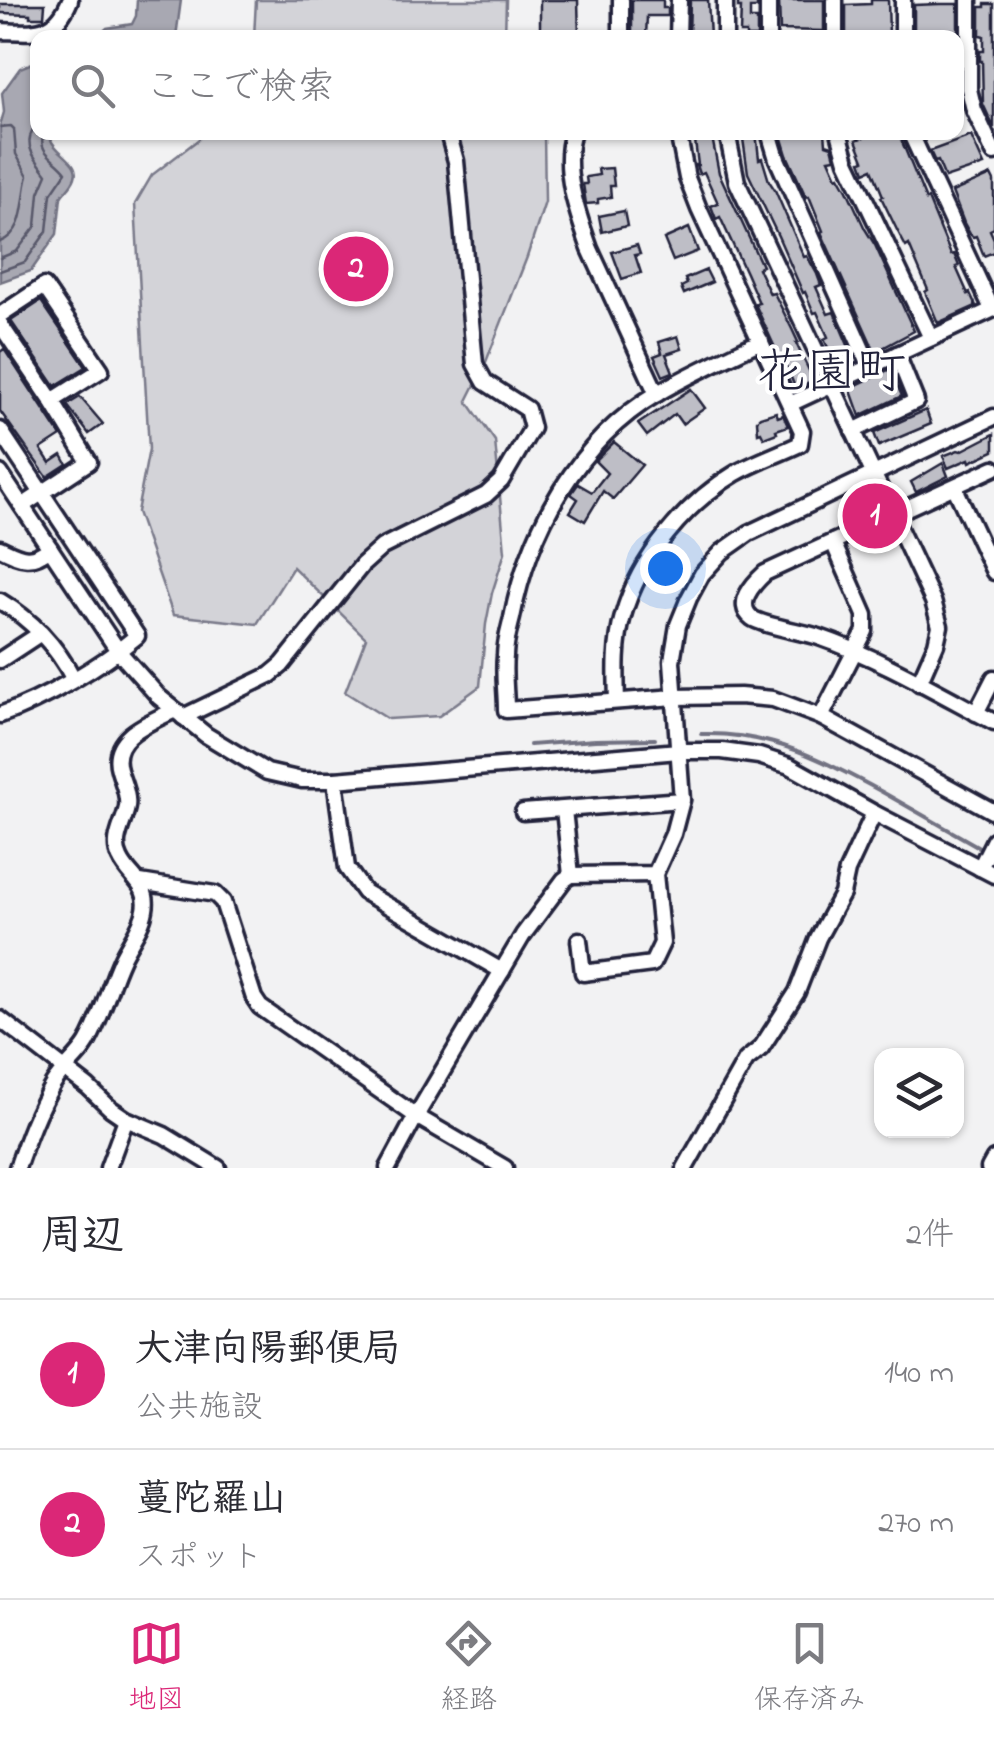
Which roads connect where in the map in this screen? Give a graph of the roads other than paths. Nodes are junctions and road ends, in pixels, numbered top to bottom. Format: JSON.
{"nodes":[{"id":1,"x":70,"y":0,"type":"edge"},
{"id":2,"x":622,"y":0,"type":"edge"},
{"id":3,"x":679,"y":0,"type":"edge"},
{"id":4,"x":725,"y":0,"type":"edge"},
{"id":5,"x":768,"y":0,"type":"edge"},
{"id":6,"x":835,"y":0,"type":"edge"},
{"id":7,"x":903,"y":0,"type":"edge"},
{"id":8,"x":969,"y":0,"type":"edge"},
{"id":9,"x":40,"y":30,"type":"edge"},
{"id":10,"x":621,"y":30,"type":"edge"},
{"id":11,"x":678,"y":30,"type":"edge"},
{"id":12,"x":725,"y":30,"type":"edge"},
{"id":13,"x":768,"y":30,"type":"edge"},
{"id":14,"x":835,"y":30,"type":"edge"},
{"id":15,"x":903,"y":30,"type":"edge"},
{"id":16,"x":0,"y":31,"type":"edge"},
{"id":17,"x":30,"y":32,"type":"edge"},
{"id":18,"x":964,"y":74,"type":"edge"},
{"id":19,"x":964,"y":91,"type":"edge"},
{"id":20,"x":450,"y":140,"type":"dead end"},
{"id":21,"x":570,"y":140,"type":"edge"},
{"id":22,"x":679,"y":140,"type":"edge"},
{"id":23,"x":729,"y":140,"type":"edge"},
{"id":24,"x":771,"y":140,"type":"edge"},
{"id":25,"x":841,"y":140,"type":"edge"},
{"id":26,"x":914,"y":140,"type":"edge"},
{"id":27,"x":994,"y":153,"type":"edge"},
{"id":28,"x":993,"y":309,"type":"edge"},
{"id":29,"x":0,"y":315,"type":"edge"},
{"id":30,"x":0,"y":324,"type":"edge"},
{"id":31,"x":931,"y":338,"type":"junction"},
{"id":32,"x":760,"y":341,"type":"junction"},
{"id":33,"x":897,"y":354,"type":"junction"},
{"id":34,"x":870,"y":368,"type":"junction"},
{"id":35,"x":831,"y":386,"type":"junction"},
{"id":36,"x":657,"y":394,"type":"junction"},
{"id":37,"x":52,"y":401,"type":"junction"},
{"id":38,"x":790,"y":404,"type":"junction"},
{"id":39,"x":994,"y":416,"type":"edge"},
{"id":40,"x":0,"y":430,"type":"edge"},
{"id":41,"x":853,"y":431,"type":"junction"},
{"id":42,"x":994,"y":468,"type":"edge"},
{"id":43,"x":0,"y":472,"type":"edge"},
{"id":44,"x":874,"y":474,"type":"junction"},
{"id":45,"x":955,"y":488,"type":"junction"},
{"id":46,"x":42,"y":495,"type":"junction"},
{"id":47,"x":22,"y":506,"type":"junction"},
{"id":48,"x":892,"y":516,"type":"junction"},
{"id":49,"x":833,"y":542,"type":"junction"},
{"id":50,"x":0,"y":548,"type":"edge"},
{"id":51,"x":50,"y":548,"type":"junction"},
{"id":52,"x":994,"y":572,"type":"edge"},
{"id":53,"x":0,"y":601,"type":"edge"},
{"id":54,"x":41,"y":633,"type":"junction"},
{"id":55,"x":118,"y":652,"type":"junction"},
{"id":56,"x":854,"y":652,"type":"junction"},
{"id":57,"x":0,"y":660,"type":"edge"},
{"id":58,"x":73,"y":678,"type":"junction"},
{"id":59,"x":994,"y":678,"type":"edge"},
{"id":60,"x":918,"y":682,"type":"junction"},
{"id":61,"x":674,"y":696,"type":"junction"},
{"id":62,"x":617,"y":701,"type":"junction"},
{"id":63,"x":976,"y":713,"type":"junction"},
{"id":64,"x":179,"y":714,"type":"junction"},
{"id":65,"x":0,"y":715,"type":"edge"},
{"id":66,"x":821,"y":716,"type":"junction"},
{"id":67,"x":994,"y":722,"type":"edge"},
{"id":68,"x":679,"y":751,"type":"junction"},
{"id":69,"x":336,"y":780,"type":"junction"},
{"id":70,"x":682,"y":800,"type":"junction"},
{"id":71,"x":564,"y":810,"type":"junction"},
{"id":72,"x":523,"y":812,"type":"dead end"},
{"id":73,"x":994,"y":812,"type":"edge"},
{"id":74,"x":874,"y":813,"type":"junction"},
{"id":75,"x":994,"y":840,"type":"edge"},
{"id":76,"x":987,"y":872,"type":"edge"},
{"id":77,"x":655,"y":874,"type":"junction"},
{"id":78,"x":571,"y":875,"type":"junction"},
{"id":79,"x":140,"y":882,"type":"junction"},
{"id":80,"x":579,"y":940,"type":"dead end"},
{"id":81,"x":502,"y":971,"type":"junction"},
{"id":82,"x":0,"y":1019,"type":"edge"},
{"id":83,"x":65,"y":1069,"type":"junction"},
{"id":84,"x":416,"y":1116,"type":"junction"},
{"id":85,"x":126,"y":1118,"type":"junction"},
{"id":86,"x":994,"y":1159,"type":"edge"},
{"id":87,"x":17,"y":1168,"type":"edge"},
{"id":88,"x":108,"y":1168,"type":"edge"},
{"id":89,"x":218,"y":1168,"type":"edge"},
{"id":90,"x":388,"y":1168,"type":"edge"},
{"id":91,"x":505,"y":1168,"type":"edge"},
{"id":92,"x":685,"y":1168,"type":"edge"},
{"id":93,"x":988,"y":1168,"type":"edge"}],
"edges":[{"from":1,"to":9,"type":"street"},
{"from":2,"to":10,"type":"street"},
{"from":3,"to":11,"type":"street"},
{"from":4,"to":12,"type":"street"},
{"from":5,"to":13,"type":"street"},
{"from":6,"to":14,"type":"street"},
{"from":7,"to":15,"type":"street"},
{"from":8,"to":18,"type":"street"},
{"from":16,"to":17,"type":"street"},
{"from":19,"to":27,"type":"street"},
{"from":20,"to":64,"type":"street"},
{"from":21,"to":36,"type":"street"},
{"from":22,"to":32,"type":"street"},
{"from":23,"to":35,"type":"street"},
{"from":24,"to":34,"type":"street"},
{"from":25,"to":31,"type":"street"},
{"from":26,"to":28,"type":"street"},
{"from":28,"to":31,"type":"street"},
{"from":29,"to":37,"type":"street"},
{"from":30,"to":37,"type":"street"},
{"from":31,"to":33,"type":"street"},
{"from":32,"to":36,"type":"street"},
{"from":32,"to":38,"type":"street"},
{"from":33,"to":34,"type":"street"},
{"from":33,"to":41,"type":"street"},
{"from":34,"to":35,"type":"street"},
{"from":35,"to":38,"type":"street"},
{"from":35,"to":41,"type":"street"},
{"from":36,"to":62,"type":"street"},
{"from":37,"to":46,"type":"street"},
{"from":38,"to":62,"type":"street"},
{"from":39,"to":44,"type":"street"},
{"from":40,"to":46,"type":"street"},
{"from":41,"to":44,"type":"street"},
{"from":42,"to":45,"type":"street"},
{"from":43,"to":47,"type":"street"},
{"from":44,"to":48,"type":"street"},
{"from":44,"to":61,"type":"street"},
{"from":45,"to":48,"type":"street"},
{"from":45,"to":52,"type":"street"},
{"from":46,"to":47,"type":"street"},
{"from":46,"to":55,"type":"street"},
{"from":47,"to":51,"type":"street"},
{"from":48,"to":49,"type":"street"},
{"from":48,"to":60,"type":"street"},
{"from":49,"to":56,"type":"street"},
{"from":49,"to":56,"type":"street"},
{"from":50,"to":51,"type":"street"},
{"from":51,"to":55,"type":"street"},
{"from":53,"to":54,"type":"street"},
{"from":54,"to":57,"type":"street"},
{"from":54,"to":58,"type":"street"},
{"from":55,"to":58,"type":"street"},
{"from":55,"to":64,"type":"street"},
{"from":56,"to":60,"type":"street"},
{"from":56,"to":66,"type":"street"},
{"from":58,"to":65,"type":"street"},
{"from":59,"to":63,"type":"street"},
{"from":60,"to":63,"type":"street"},
{"from":61,"to":62,"type":"street"},
{"from":61,"to":66,"type":"street"},
{"from":61,"to":68,"type":"street"},
{"from":63,"to":67,"type":"street"},
{"from":64,"to":69,"type":"street"},
{"from":64,"to":79,"type":"street"},
{"from":66,"to":73,"type":"street"},
{"from":68,"to":69,"type":"street"},
{"from":68,"to":70,"type":"street"},
{"from":68,"to":74,"type":"street"},
{"from":69,"to":81,"type":"street"},
{"from":70,"to":71,"type":"street"},
{"from":70,"to":77,"type":"street"},
{"from":71,"to":72,"type":"street"},
{"from":71,"to":78,"type":"street"},
{"from":74,"to":76,"type":"street"},
{"from":74,"to":92,"type":"street"},
{"from":75,"to":76,"type":"street"},
{"from":77,"to":78,"type":"street"},
{"from":77,"to":80,"type":"street"},
{"from":78,"to":81,"type":"street"},
{"from":79,"to":83,"type":"street"},
{"from":79,"to":84,"type":"street"},
{"from":81,"to":84,"type":"street"},
{"from":82,"to":83,"type":"street"},
{"from":83,"to":85,"type":"street"},
{"from":83,"to":87,"type":"street"},
{"from":84,"to":90,"type":"street"},
{"from":84,"to":91,"type":"street"},
{"from":85,"to":88,"type":"street"},
{"from":85,"to":89,"type":"street"},
{"from":86,"to":93,"type":"street"}]}
